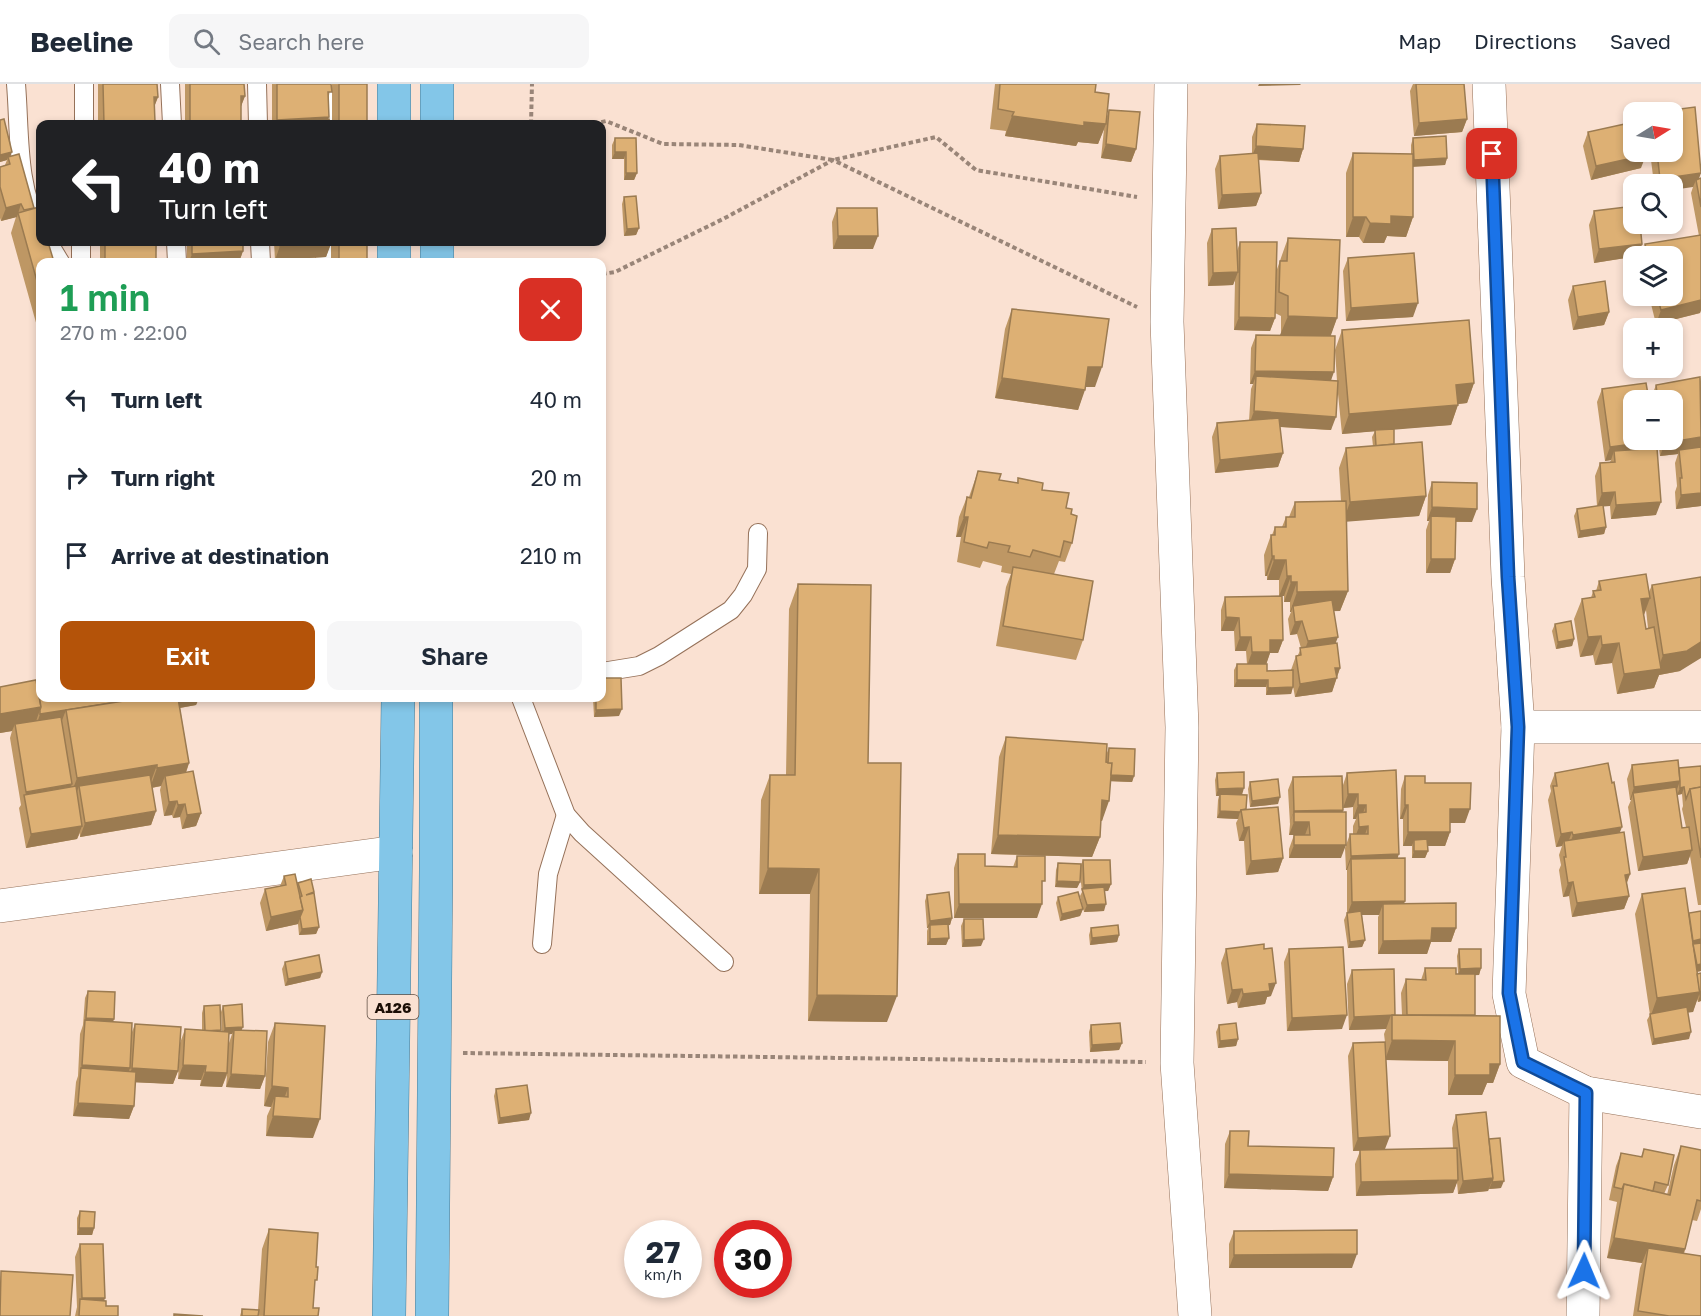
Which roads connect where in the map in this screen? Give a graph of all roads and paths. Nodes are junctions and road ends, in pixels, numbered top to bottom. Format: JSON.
{"nodes":[{"id":1,"x":16,"y":84,"type":"edge"},
{"id":2,"x":84,"y":84,"type":"edge"},
{"id":3,"x":170,"y":84,"type":"edge"},
{"id":4,"x":257,"y":84,"type":"edge"},
{"id":5,"x":329,"y":84,"type":"edge"},
{"id":6,"x":394,"y":84,"type":"edge"},
{"id":7,"x":437,"y":84,"type":"edge"},
{"id":8,"x":532,"y":84,"type":"edge"},
{"id":9,"x":1171,"y":84,"type":"edge"},
{"id":10,"x":1489,"y":84,"type":"edge"},
{"id":11,"x":84,"y":120,"type":"edge"},
{"id":12,"x":172,"y":120,"type":"edge"},
{"id":13,"x":258,"y":120,"type":"edge"},
{"id":14,"x":329,"y":120,"type":"edge"},
{"id":15,"x":394,"y":120,"type":"edge"},
{"id":16,"x":437,"y":120,"type":"edge"},
{"id":17,"x":531,"y":120,"type":"edge"},
{"id":18,"x":606,"y":121,"type":"edge"},
{"id":19,"x":833,"y":160,"type":"junction"},
{"id":20,"x":1168,"y":202,"type":"junction"},
{"id":21,"x":36,"y":222,"type":"edge"},
{"id":22,"x":606,"y":273,"type":"edge"},
{"id":23,"x":1167,"y":322,"type":"junction"},
{"id":24,"x":758,"y":533,"type":"dead end"},
{"id":25,"x":606,"y":671,"type":"edge"},
{"id":26,"x":398,"y":702,"type":"edge"},
{"id":27,"x":436,"y":702,"type":"edge"},
{"id":28,"x":523,"y":702,"type":"edge"},
{"id":29,"x":1518,"y":727,"type":"junction"},
{"id":30,"x":1701,"y":727,"type":"edge"},
{"id":31,"x":566,"y":816,"type":"junction"},
{"id":32,"x":396,"y":852,"type":"junction"},
{"id":33,"x":0,"y":906,"type":"edge"},
{"id":34,"x":542,"y":944,"type":"dead end"},
{"id":35,"x":723,"y":962,"type":"dead end"},
{"id":36,"x":434,"y":1053,"type":"junction"},
{"id":37,"x":1176,"y":1062,"type":"junction"},
{"id":38,"x":1586,"y":1093,"type":"junction"},
{"id":39,"x":1701,"y":1112,"type":"edge"},
{"id":40,"x":389,"y":1316,"type":"edge"},
{"id":41,"x":432,"y":1316,"type":"edge"},
{"id":42,"x":1195,"y":1316,"type":"edge"},
{"id":43,"x":1583,"y":1316,"type":"edge"}],
"edges":[{"from":1,"to":21,"type":"lane"},
{"from":2,"to":11,"type":"lane"},
{"from":3,"to":12,"type":"lane"},
{"from":4,"to":13,"type":"lane"},
{"from":5,"to":14,"type":"lane"},
{"from":6,"to":15,"type":"highway"},
{"from":7,"to":16,"type":"highway"},
{"from":8,"to":17,"type":"path"},
{"from":9,"to":20,"type":"street"},
{"from":10,"to":29,"type":"street"},
{"from":18,"to":19,"type":"path"},
{"from":19,"to":20,"type":"path"},
{"from":19,"to":22,"type":"path"},
{"from":19,"to":23,"type":"path"},
{"from":20,"to":23,"type":"street"},
{"from":23,"to":37,"type":"street"},
{"from":24,"to":25,"type":"lane"},
{"from":26,"to":32,"type":"highway","number":"A126"},
{"from":27,"to":36,"type":"highway","number":"A126"},
{"from":28,"to":31,"type":"lane"},
{"from":29,"to":30,"type":"street"},
{"from":29,"to":38,"type":"street"},
{"from":31,"to":34,"type":"lane"},
{"from":31,"to":35,"type":"lane"},
{"from":32,"to":33,"type":"street"},
{"from":32,"to":40,"type":"highway","number":"A126"},
{"from":36,"to":37,"type":"path"},
{"from":36,"to":41,"type":"highway","number":"A126"},
{"from":37,"to":42,"type":"street"},
{"from":38,"to":39,"type":"street"},
{"from":38,"to":43,"type":"street"}]}
